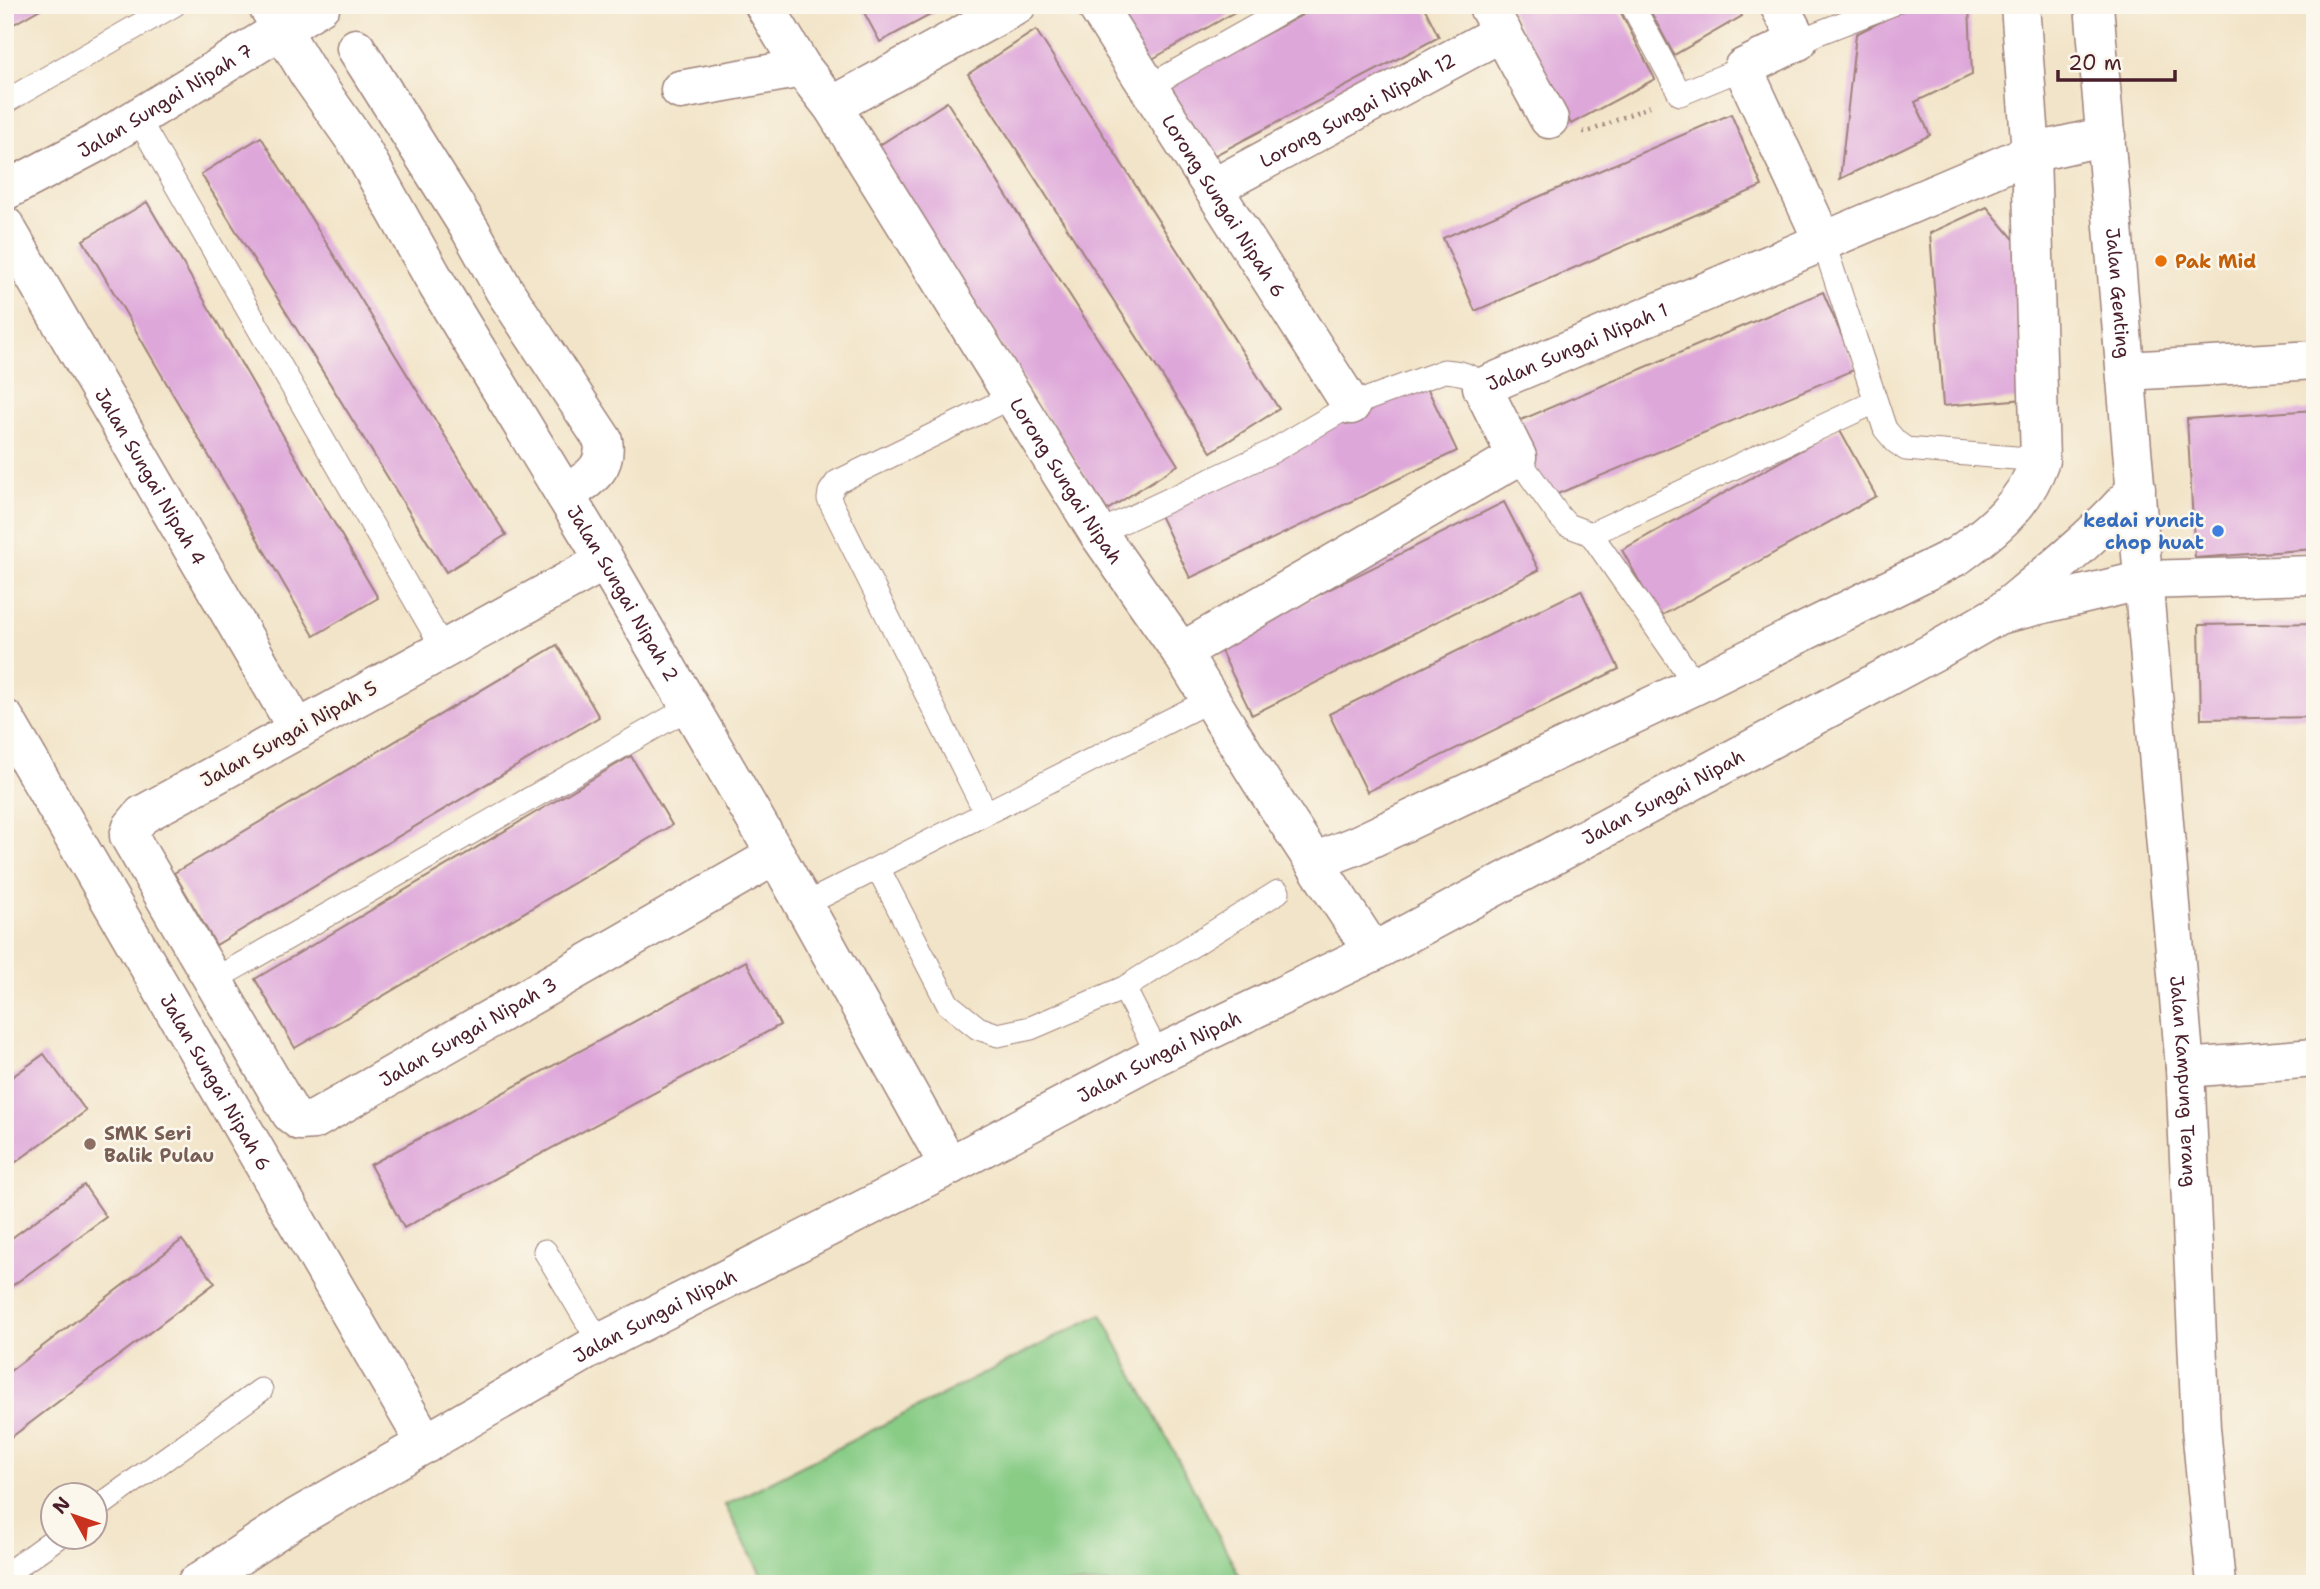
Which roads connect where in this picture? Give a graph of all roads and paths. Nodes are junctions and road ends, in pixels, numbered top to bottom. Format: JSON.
{"nodes":[{"id":1,"x":174,"y":5,"type":"edge"},
{"id":2,"x":321,"y":5,"type":"edge"},
{"id":3,"x":764,"y":5,"type":"edge"},
{"id":4,"x":1017,"y":5,"type":"edge"},
{"id":5,"x":1096,"y":5,"type":"edge"},
{"id":6,"x":1293,"y":5,"type":"edge"},
{"id":7,"x":1632,"y":5,"type":"edge"},
{"id":8,"x":1779,"y":5,"type":"edge"},
{"id":9,"x":1890,"y":5,"type":"edge"},
{"id":10,"x":2020,"y":5,"type":"edge"},
{"id":11,"x":2094,"y":5,"type":"edge"},
{"id":12,"x":274,"y":17,"type":"edge"},
{"id":13,"x":1494,"y":19,"type":"edge"},
{"id":14,"x":1798,"y":41,"type":"junction"},
{"id":15,"x":356,"y":48,"type":"dead end"},
{"id":16,"x":802,"y":68,"type":"junction"},
{"id":17,"x":1743,"y":68,"type":"junction"},
{"id":18,"x":1148,"y":87,"type":"junction"},
{"id":19,"x":680,"y":90,"type":"dead end"},
{"id":20,"x":1680,"y":94,"type":"junction"},
{"id":21,"x":5,"y":102,"type":"edge"},
{"id":22,"x":832,"y":106,"type":"junction"},
{"id":23,"x":137,"y":117,"type":"junction"},
{"id":24,"x":1549,"y":119,"type":"joint"},
{"id":25,"x":2106,"y":136,"type":"junction"},
{"id":26,"x":2031,"y":153,"type":"junction"},
{"id":27,"x":1213,"y":188,"type":"junction"},
{"id":28,"x":5,"y":191,"type":"edge"},
{"id":29,"x":5,"y":226,"type":"edge"},
{"id":30,"x":1823,"y":241,"type":"junction"},
{"id":31,"x":2315,"y":360,"type":"edge"},
{"id":32,"x":2126,"y":371,"type":"junction"},
{"id":33,"x":1482,"y":387,"type":"junction"},
{"id":34,"x":1013,"y":396,"type":"junction"},
{"id":35,"x":1875,"y":402,"type":"junction"},
{"id":36,"x":1351,"y":405,"type":"junction"},
{"id":37,"x":1517,"y":457,"type":"junction"},
{"id":38,"x":2040,"y":460,"type":"junction"},
{"id":39,"x":2136,"y":489,"type":"junction"},
{"id":40,"x":565,"y":495,"type":"junction"},
{"id":41,"x":1098,"y":533,"type":"junction"},
{"id":42,"x":1591,"y":534,"type":"junction"},
{"id":43,"x":606,"y":561,"type":"junction"},
{"id":44,"x":2315,"y":575,"type":"edge"},
{"id":45,"x":2144,"y":580,"type":"junction"},
{"id":46,"x":1998,"y":615,"type":"junction"},
{"id":47,"x":444,"y":650,"type":"junction"},
{"id":48,"x":1181,"y":652,"type":"junction"},
{"id":49,"x":1696,"y":685,"type":"junction"},
{"id":50,"x":1210,"y":700,"type":"junction"},
{"id":51,"x":690,"y":707,"type":"junction"},
{"id":52,"x":5,"y":719,"type":"edge"},
{"id":53,"x":298,"y":730,"type":"junction"},
{"id":54,"x":986,"y":813,"type":"junction"},
{"id":55,"x":776,"y":855,"type":"junction"},
{"id":56,"x":1314,"y":862,"type":"junction"},
{"id":57,"x":878,"y":868,"type":"junction"},
{"id":58,"x":1278,"y":892,"type":"dead end"},
{"id":59,"x":804,"y":905,"type":"junction"},
{"id":60,"x":1373,"y":952,"type":"junction"},
{"id":61,"x":212,"y":981,"type":"junction"},
{"id":62,"x":1124,"y":988,"type":"junction"},
{"id":63,"x":1158,"y":1055,"type":"junction"},
{"id":64,"x":2315,"y":1058,"type":"edge"},
{"id":65,"x":2185,"y":1068,"type":"junction"},
{"id":66,"x":949,"y":1166,"type":"junction"},
{"id":67,"x":545,"y":1251,"type":"dead end"},
{"id":68,"x":600,"y":1343,"type":"junction"},
{"id":69,"x":261,"y":1390,"type":"dead end"},
{"id":70,"x":426,"y":1444,"type":"junction"},
{"id":71,"x":108,"y":1500,"type":"edge"},
{"id":72,"x":39,"y":1550,"type":"edge"},
{"id":73,"x":5,"y":1575,"type":"edge"},
{"id":74,"x":196,"y":1584,"type":"edge"},
{"id":75,"x":2216,"y":1584,"type":"edge"}],
"edges":[{"from":1,"to":21,"type":"lane"},
{"from":2,"to":12,"type":"street","name":"Jalan Sungai Nipah 7"},
{"from":3,"to":16,"type":"street","name":"Lorong Sungai Nipah"},
{"from":4,"to":22,"type":"street"},
{"from":5,"to":18,"type":"street","name":"Lorong Sungai Nipah 6"},
{"from":6,"to":18,"type":"lane"},
{"from":7,"to":20,"type":"lane"},
{"from":8,"to":14,"type":"street"},
{"from":9,"to":14,"type":"lane"},
{"from":10,"to":26,"type":"street"},
{"from":11,"to":25,"type":"street","name":"Jalan Genting"},
{"from":12,"to":23,"type":"street","name":"Jalan Sungai Nipah 7"},
{"from":12,"to":40,"type":"street","name":"Jalan Sungai Nipah 2"},
{"from":13,"to":24,"type":"street"},
{"from":13,"to":27,"type":"street","name":"Lorong Sungai Nipah 12"},
{"from":14,"to":17,"type":"street"},
{"from":15,"to":40,"type":"street"},
{"from":16,"to":19,"type":"street"},
{"from":16,"to":22,"type":"street","name":"Lorong Sungai Nipah"},
{"from":17,"to":20,"type":"lane"},
{"from":17,"to":30,"type":"street"},
{"from":18,"to":27,"type":"street","name":"Lorong Sungai Nipah 6"},
{"from":20,"to":24,"type":"path"},
{"from":22,"to":34,"type":"street","name":"Lorong Sungai Nipah"},
{"from":23,"to":28,"type":"street","name":"Jalan Sungai Nipah 7"},
{"from":23,"to":47,"type":"lane"},
{"from":25,"to":26,"type":"street","name":"Jalan Sungai Nipah 1"},
{"from":25,"to":32,"type":"street","name":"Jalan Genting"},
{"from":26,"to":30,"type":"street","name":"Jalan Sungai Nipah 1"},
{"from":26,"to":38,"type":"street"},
{"from":27,"to":36,"type":"street","name":"Lorong Sungai Nipah 6"},
{"from":29,"to":53,"type":"street","name":"Jalan Sungai Nipah 4"},
{"from":30,"to":33,"type":"street","name":"Jalan Sungai Nipah 1"},
{"from":30,"to":35,"type":"lane"},
{"from":31,"to":32,"type":"street"},
{"from":32,"to":39,"type":"street","name":"Jalan Genting"},
{"from":33,"to":36,"type":"lane"},
{"from":33,"to":37,"type":"street","name":"Jalan Sungai Nipah 1"},
{"from":34,"to":41,"type":"street","name":"Lorong Sungai Nipah"},
{"from":34,"to":54,"type":"lane"},
{"from":35,"to":38,"type":"lane"},
{"from":35,"to":42,"type":"lane"},
{"from":36,"to":41,"type":"lane"},
{"from":37,"to":42,"type":"lane"},
{"from":37,"to":48,"type":"street"},
{"from":38,"to":49,"type":"street"},
{"from":39,"to":45,"type":"street","name":"Jalan Genting"},
{"from":39,"to":46,"type":"street"},
{"from":40,"to":43,"type":"street","name":"Jalan Sungai Nipah 2"},
{"from":41,"to":48,"type":"street","name":"Lorong Sungai Nipah"},
{"from":42,"to":49,"type":"lane"},
{"from":43,"to":47,"type":"street","name":"Jalan Sungai Nipah 5"},
{"from":43,"to":51,"type":"street","name":"Jalan Sungai Nipah 2"},
{"from":44,"to":45,"type":"street","name":"Jalan Sungai Nipah"},
{"from":45,"to":46,"type":"street","name":"Jalan Sungai Nipah"},
{"from":45,"to":65,"type":"street","name":"Jalan Kampung Terang"},
{"from":46,"to":60,"type":"street","name":"Jalan Sungai Nipah"},
{"from":47,"to":53,"type":"street","name":"Jalan Sungai Nipah 5"},
{"from":48,"to":50,"type":"street","name":"Lorong Sungai Nipah"},
{"from":49,"to":56,"type":"street"},
{"from":50,"to":54,"type":"lane"},
{"from":50,"to":56,"type":"street","name":"Lorong Sungai Nipah"},
{"from":51,"to":55,"type":"street","name":"Jalan Sungai Nipah 2"},
{"from":51,"to":61,"type":"lane"},
{"from":52,"to":70,"type":"street","name":"Jalan Sungai Nipah 6"},
{"from":53,"to":61,"type":"street","name":"Jalan Sungai Nipah 5"},
{"from":54,"to":57,"type":"lane"},
{"from":55,"to":59,"type":"street","name":"Jalan Sungai Nipah 2"},
{"from":55,"to":61,"type":"street","name":"Jalan Sungai Nipah 3"},
{"from":56,"to":60,"type":"street","name":"Lorong Sungai Nipah"},
{"from":57,"to":59,"type":"lane"},
{"from":57,"to":62,"type":"lane"},
{"from":58,"to":62,"type":"lane"},
{"from":59,"to":66,"type":"street","name":"Jalan Sungai Nipah 2"},
{"from":60,"to":63,"type":"street","name":"Jalan Sungai Nipah"},
{"from":62,"to":63,"type":"lane"},
{"from":63,"to":66,"type":"street","name":"Jalan Sungai Nipah"},
{"from":64,"to":65,"type":"street"},
{"from":65,"to":75,"type":"street","name":"Jalan Kampung Terang"},
{"from":66,"to":68,"type":"street","name":"Jalan Sungai Nipah"},
{"from":67,"to":68,"type":"lane"},
{"from":68,"to":70,"type":"street","name":"Jalan Sungai Nipah"},
{"from":69,"to":71,"type":"lane"},
{"from":70,"to":74,"type":"street","name":"Jalan Sungai Nipah"},
{"from":72,"to":73,"type":"lane"}]}
